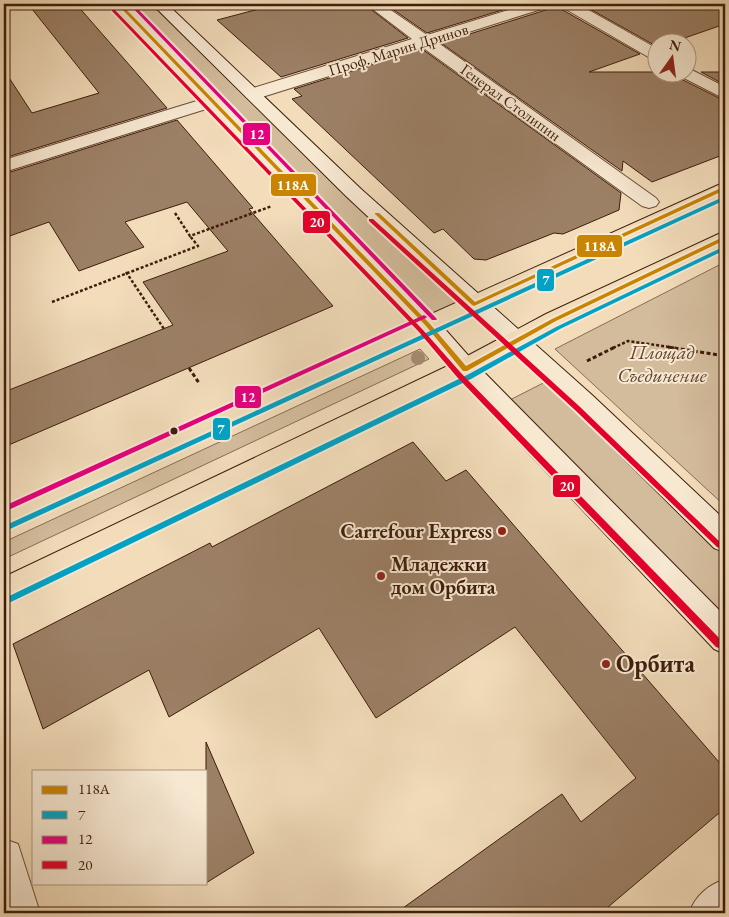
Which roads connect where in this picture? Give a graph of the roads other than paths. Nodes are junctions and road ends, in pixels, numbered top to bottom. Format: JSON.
{"nodes":[{"id":1,"x":119,"y":4,"type":"edge"},
{"id":2,"x":159,"y":4,"type":"edge"},
{"id":3,"x":373,"y":4,"type":"edge"},
{"id":4,"x":543,"y":4,"type":"edge"},
{"id":5,"x":568,"y":4,"type":"edge"},
{"id":6,"x":425,"y":40,"type":"junction"},
{"id":7,"x":646,"y":49,"type":"edge"},
{"id":8,"x":696,"y":78,"type":"edge"},
{"id":9,"x":253,"y":94,"type":"junction"},
{"id":10,"x":725,"y":94,"type":"edge"},
{"id":11,"x":213,"y":101,"type":"junction"},
{"id":12,"x":4,"y":166,"type":"edge"},
{"id":13,"x":725,"y":188,"type":"edge"},
{"id":14,"x":649,"y":202,"type":"dead end"},
{"id":15,"x":725,"y":238,"type":"edge"},
{"id":16,"x":474,"y":304,"type":"junction"},
{"id":17,"x":428,"y":325,"type":"junction"},
{"id":18,"x":516,"y":341,"type":"junction"},
{"id":19,"x":465,"y":369,"type":"junction"},
{"id":20,"x":4,"y":519,"type":"edge"},
{"id":21,"x":725,"y":539,"type":"edge"},
{"id":22,"x":4,"y":592,"type":"edge"},
{"id":23,"x":725,"y":638,"type":"edge"},
{"id":24,"x":4,"y":858,"type":"edge"},
{"id":25,"x":725,"y":899,"type":"edge"},
{"id":26,"x":20,"y":913,"type":"edge"},
{"id":27,"x":709,"y":913,"type":"edge"}],
"edges":[{"from":1,"to":11,"type":"main road"},
{"from":2,"to":9,"type":"main road"},
{"from":3,"to":6,"type":"main road","name":"Генерал Столипин"},
{"from":4,"to":6,"type":"main road","name":"Проф. Марин Дринов"},
{"from":5,"to":7,"type":"main road"},
{"from":6,"to":9,"type":"main road","name":"Проф. Марин Дринов"},
{"from":6,"to":14,"type":"main road","name":"Генерал Столипин"},
{"from":8,"to":10,"type":"main road"},
{"from":9,"to":16,"type":"main road"},
{"from":11,"to":12,"type":"main road"},
{"from":11,"to":17,"type":"main road"},
{"from":13,"to":16,"type":"main road"},
{"from":15,"to":18,"type":"main road"},
{"from":16,"to":17,"type":"main road"},
{"from":16,"to":18,"type":"main road"},
{"from":17,"to":19,"type":"main road"},
{"from":17,"to":20,"type":"main road"},
{"from":18,"to":19,"type":"main road"},
{"from":18,"to":21,"type":"main road"},
{"from":19,"to":22,"type":"main road"},
{"from":19,"to":23,"type":"main road"},
{"from":24,"to":26,"type":"main road"},
{"from":25,"to":27,"type":"main road"}]}
